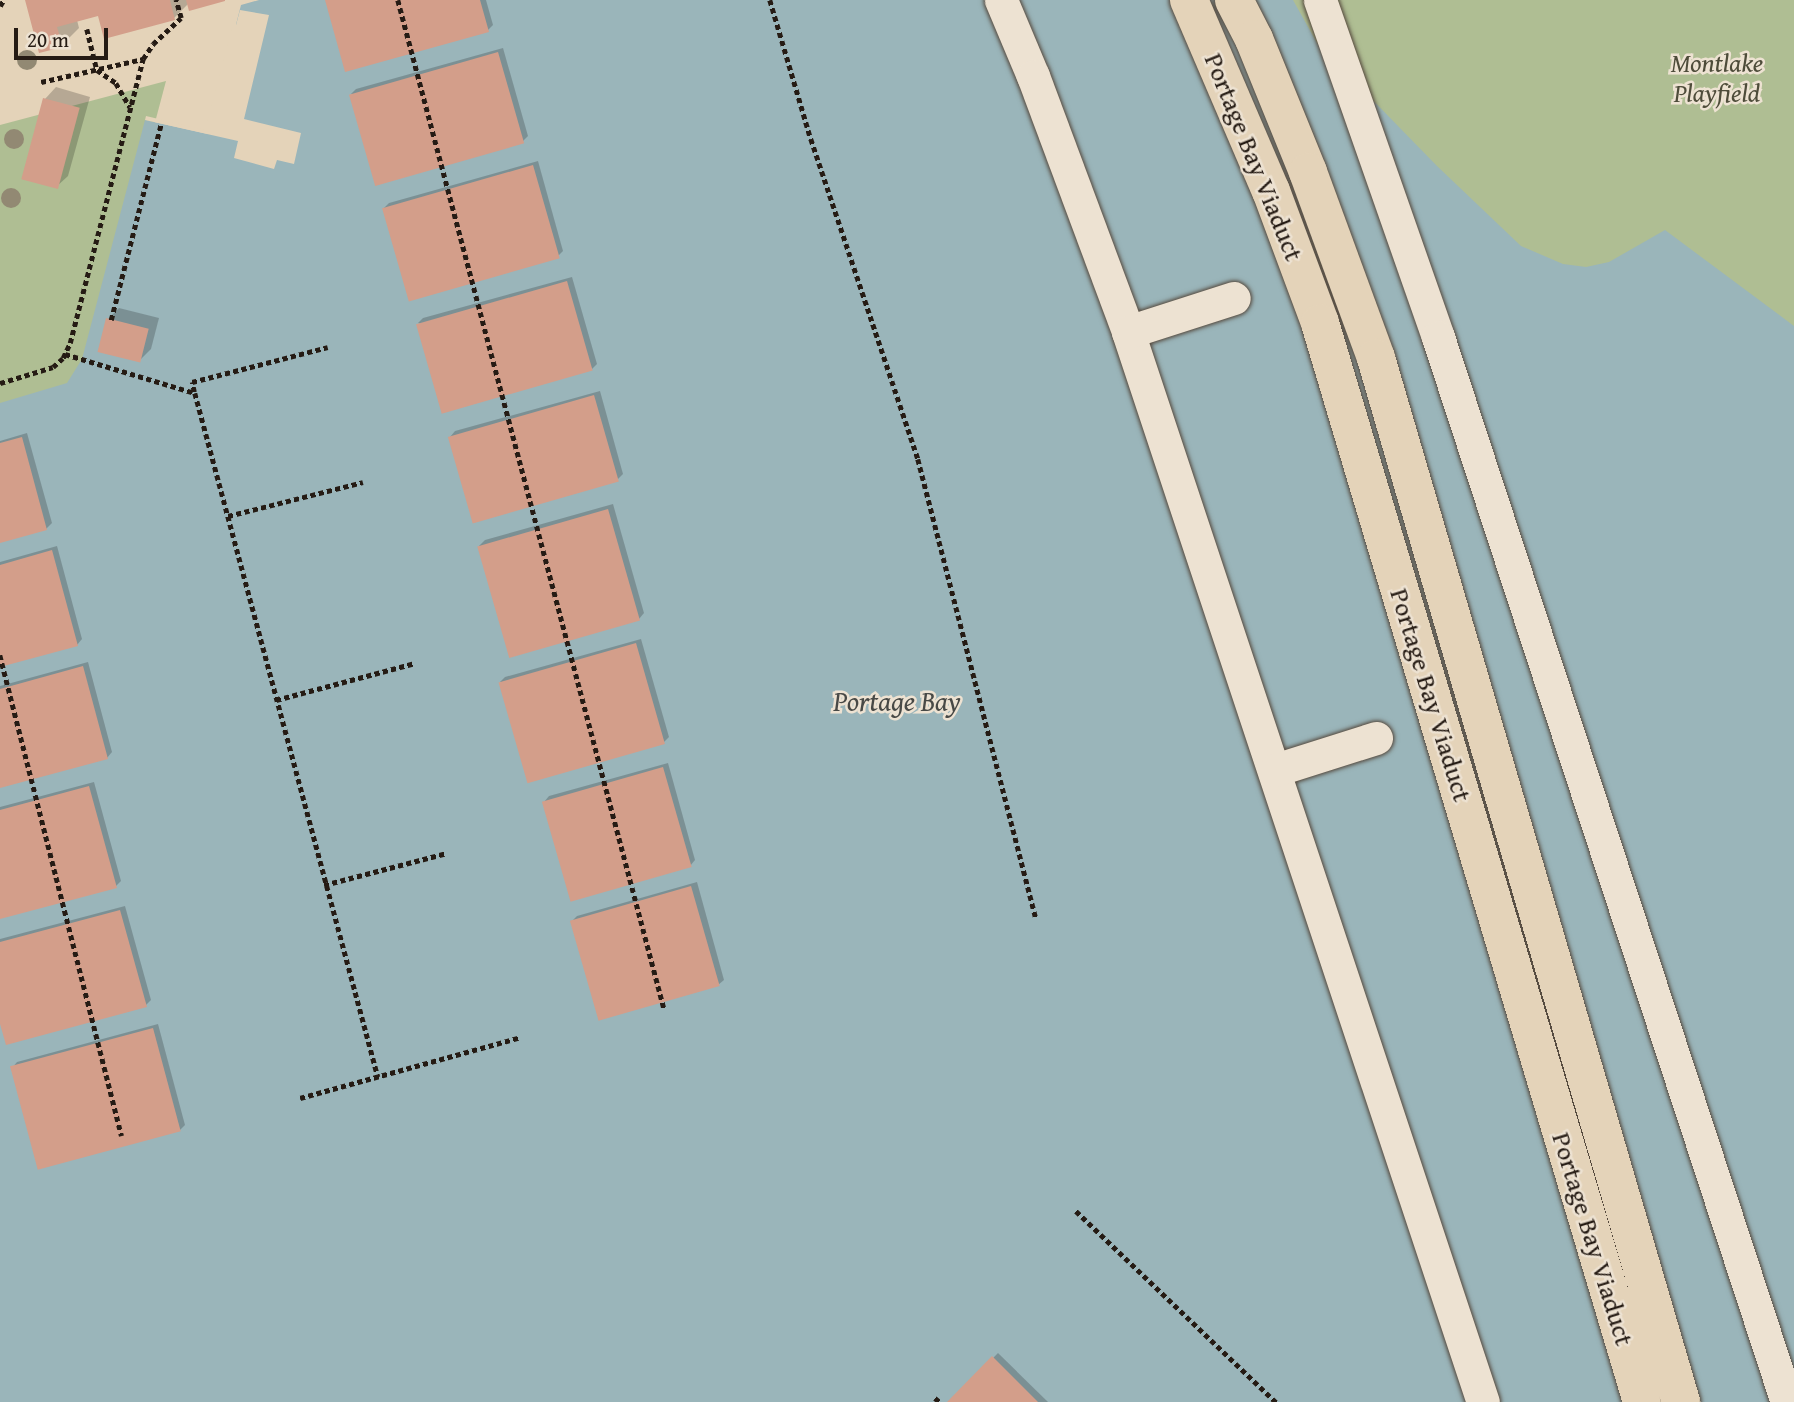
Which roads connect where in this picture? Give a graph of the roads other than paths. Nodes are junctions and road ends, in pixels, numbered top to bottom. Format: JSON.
{"nodes":[{"id":1,"x":1001,"y":0,"type":"edge"},
{"id":2,"x":1189,"y":0,"type":"edge"},
{"id":3,"x":1236,"y":0,"type":"edge"},
{"id":4,"x":1320,"y":0,"type":"edge"},
{"id":5,"x":1234,"y":298,"type":"dead end"},
{"id":6,"x":1128,"y":332,"type":"junction"},
{"id":7,"x":1376,"y":738,"type":"dead end"},
{"id":8,"x":1275,"y":770,"type":"junction"},
{"id":9,"x":1483,"y":1402,"type":"edge"},
{"id":10,"x":1642,"y":1402,"type":"edge"},
{"id":11,"x":1681,"y":1402,"type":"edge"},
{"id":12,"x":1787,"y":1402,"type":"edge"}],
"edges":[{"from":1,"to":6,"type":"lane"},
{"from":2,"to":10,"type":"highway","name":"Portage Bay Viaduct"},
{"from":3,"to":11,"type":"highway"},
{"from":4,"to":12,"type":"lane"},
{"from":5,"to":6,"type":"lane"},
{"from":6,"to":8,"type":"lane"},
{"from":7,"to":8,"type":"lane"},
{"from":8,"to":9,"type":"lane"}]}
